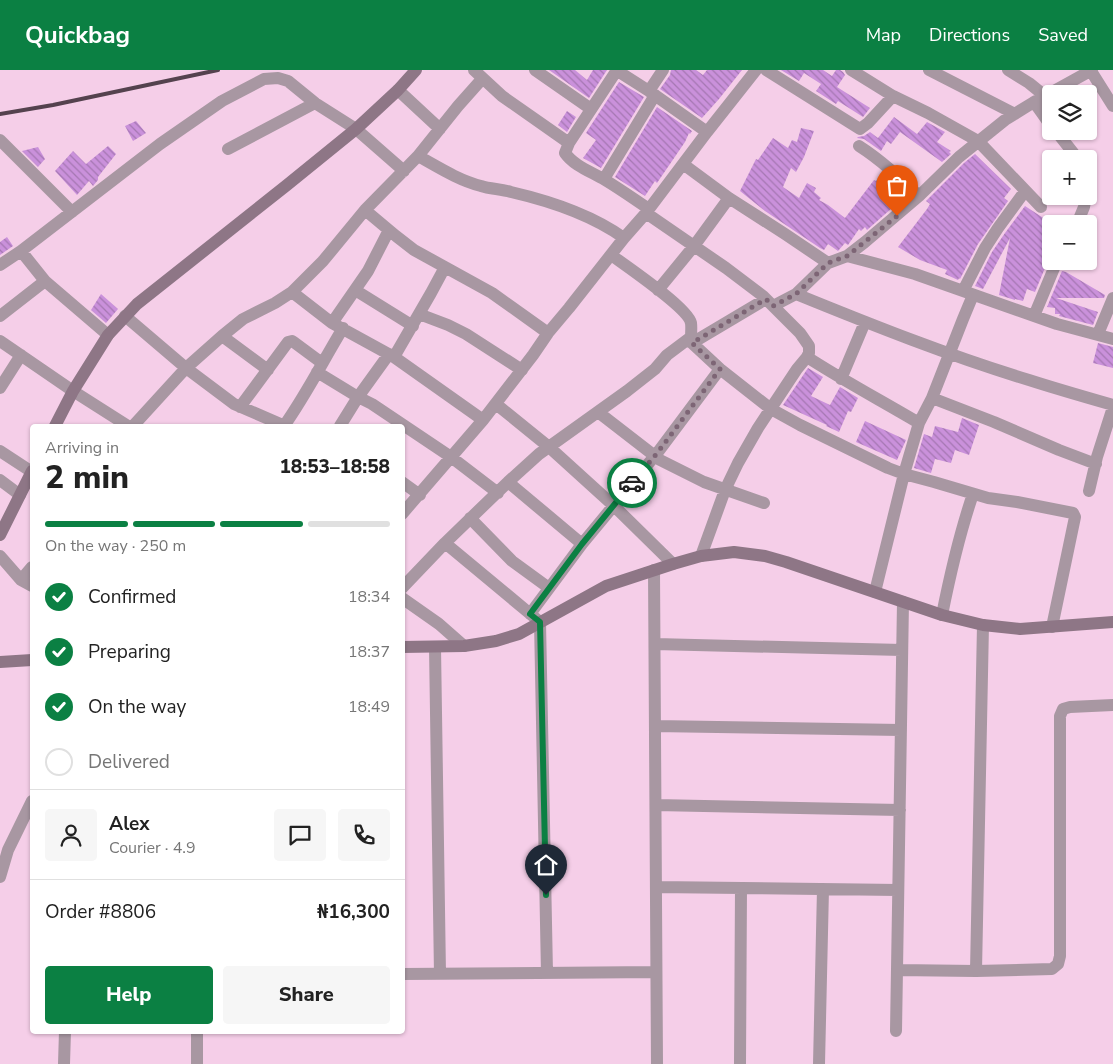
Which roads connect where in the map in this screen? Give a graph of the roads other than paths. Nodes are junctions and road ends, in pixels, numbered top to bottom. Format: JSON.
{"nodes":[{"id":1,"x":416,"y":70,"type":"edge"},
{"id":2,"x":535,"y":70,"type":"edge"},
{"id":3,"x":617,"y":70,"type":"edge"},
{"id":4,"x":663,"y":70,"type":"edge"},
{"id":5,"x":756,"y":70,"type":"edge"},
{"id":6,"x":766,"y":70,"type":"edge"},
{"id":7,"x":851,"y":70,"type":"edge"},
{"id":8,"x":929,"y":70,"type":"edge"},
{"id":9,"x":1008,"y":70,"type":"edge"},
{"id":10,"x":1087,"y":71,"type":"edge"},
{"id":11,"x":478,"y":74,"type":"edge"},
{"id":12,"x":398,"y":90,"type":"junction"},
{"id":13,"x":652,"y":93,"type":"junction"},
{"id":14,"x":894,"y":96,"type":"junction"},
{"id":15,"x":1040,"y":99,"type":"junction"},
{"id":16,"x":315,"y":102,"type":"junction"},
{"id":17,"x":1113,"y":106,"type":"edge"},
{"id":18,"x":1042,"y":108,"type":"edge"},
{"id":19,"x":591,"y":109,"type":"junction"},
{"id":20,"x":1015,"y":114,"type":"junction"},
{"id":21,"x":356,"y":129,"type":"junction"},
{"id":22,"x":440,"y":129,"type":"junction"},
{"id":23,"x":707,"y":132,"type":"junction"},
{"id":24,"x":0,"y":140,"type":"edge"},
{"id":25,"x":1063,"y":140,"type":"edge"},
{"id":26,"x":978,"y":141,"type":"junction"},
{"id":27,"x":569,"y":143,"type":"junction"},
{"id":28,"x":859,"y":146,"type":"dead end"},
{"id":29,"x":228,"y":149,"type":"dead end"},
{"id":30,"x":1071,"y":150,"type":"edge"},
{"id":31,"x":418,"y":156,"type":"junction"},
{"id":32,"x":683,"y":164,"type":"junction"},
{"id":33,"x":404,"y":171,"type":"junction"},
{"id":34,"x":604,"y":179,"type":"junction"},
{"id":35,"x":1025,"y":191,"type":"junction"},
{"id":36,"x":920,"y":196,"type":"junction"},
{"id":37,"x":729,"y":198,"type":"junction"},
{"id":38,"x":1041,"y":206,"type":"dead end"},
{"id":39,"x":365,"y":210,"type":"junction"},
{"id":40,"x":648,"y":211,"type":"junction"},
{"id":41,"x":72,"y":212,"type":"junction"},
{"id":42,"x":389,"y":230,"type":"junction"},
{"id":43,"x":624,"y":238,"type":"junction"},
{"id":44,"x":694,"y":246,"type":"junction"},
{"id":45,"x":21,"y":251,"type":"junction"},
{"id":46,"x":611,"y":255,"type":"junction"},
{"id":47,"x":847,"y":256,"type":"junction"},
{"id":48,"x":828,"y":263,"type":"junction"},
{"id":49,"x":0,"y":266,"type":"edge"},
{"id":50,"x":445,"y":267,"type":"junction"},
{"id":51,"x":1053,"y":270,"type":"edge"},
{"id":52,"x":45,"y":281,"type":"junction"},
{"id":53,"x":355,"y":290,"type":"junction"},
{"id":54,"x":658,"y":290,"type":"junction"},
{"id":55,"x":292,"y":292,"type":"junction"},
{"id":56,"x":968,"y":293,"type":"junction"},
{"id":57,"x":796,"y":294,"type":"junction"},
{"id":58,"x":1113,"y":298,"type":"edge"},
{"id":59,"x":770,"y":302,"type":"junction"},
{"id":60,"x":420,"y":314,"type":"junction"},
{"id":61,"x":0,"y":316,"type":"edge"},
{"id":62,"x":125,"y":316,"type":"junction"},
{"id":63,"x":1034,"y":316,"type":"junction"},
{"id":64,"x":865,"y":322,"type":"junction"},
{"id":65,"x":338,"y":326,"type":"junction"},
{"id":66,"x":413,"y":326,"type":"junction"},
{"id":67,"x":548,"y":333,"type":"junction"},
{"id":68,"x":1098,"y":334,"type":"junction"},
{"id":69,"x":108,"y":335,"type":"junction"},
{"id":70,"x":222,"y":336,"type":"junction"},
{"id":71,"x":1113,"y":339,"type":"edge"},
{"id":72,"x":692,"y":340,"type":"junction"},
{"id":73,"x":0,"y":341,"type":"edge"},
{"id":74,"x":950,"y":353,"type":"junction"},
{"id":75,"x":21,"y":355,"type":"junction"},
{"id":76,"x":392,"y":356,"type":"junction"},
{"id":77,"x":807,"y":357,"type":"junction"},
{"id":78,"x":186,"y":368,"type":"junction"},
{"id":79,"x":319,"y":368,"type":"junction"},
{"id":80,"x":720,"y":369,"type":"junction"},
{"id":81,"x":268,"y":370,"type":"junction"},
{"id":82,"x":522,"y":370,"type":"junction"},
{"id":83,"x":841,"y":379,"type":"junction"},
{"id":84,"x":0,"y":388,"type":"edge"},
{"id":85,"x":72,"y":390,"type":"junction"},
{"id":86,"x":358,"y":398,"type":"junction"},
{"id":87,"x":932,"y":398,"type":"junction"},
{"id":88,"x":496,"y":404,"type":"junction"},
{"id":89,"x":240,"y":407,"type":"junction"},
{"id":90,"x":771,"y":409,"type":"junction"},
{"id":91,"x":1112,"y":411,"type":"edge"},
{"id":92,"x":598,"y":412,"type":"junction"},
{"id":93,"x":483,"y":420,"type":"junction"},
{"id":94,"x":56,"y":424,"type":"edge"},
{"id":95,"x":123,"y":424,"type":"edge"},
{"id":96,"x":128,"y":424,"type":"edge"},
{"id":97,"x":280,"y":424,"type":"edge"},
{"id":98,"x":285,"y":424,"type":"edge"},
{"id":99,"x":341,"y":424,"type":"edge"},
{"id":100,"x":402,"y":424,"type":"edge"},
{"id":101,"x":919,"y":424,"type":"junction"},
{"id":102,"x":405,"y":426,"type":"edge"},
{"id":103,"x":549,"y":447,"type":"junction"},
{"id":104,"x":0,"y":450,"type":"edge"},
{"id":105,"x":451,"y":456,"type":"junction"},
{"id":106,"x":654,"y":456,"type":"junction"},
{"id":107,"x":1096,"y":464,"type":"junction"},
{"id":108,"x":30,"y":470,"type":"edge"},
{"id":109,"x":904,"y":474,"type":"junction"},
{"id":110,"x":30,"y":475,"type":"edge"},
{"id":111,"x":0,"y":480,"type":"edge"},
{"id":112,"x":508,"y":482,"type":"junction"},
{"id":113,"x":405,"y":484,"type":"edge"},
{"id":114,"x":725,"y":490,"type":"junction"},
{"id":115,"x":1089,"y":491,"type":"dead end"},
{"id":116,"x":498,"y":493,"type":"junction"},
{"id":117,"x":974,"y":494,"type":"junction"},
{"id":118,"x":20,"y":495,"type":"junction"},
{"id":119,"x":420,"y":495,"type":"junction"},
{"id":120,"x":764,"y":503,"type":"dead end"},
{"id":121,"x":614,"y":506,"type":"junction"},
{"id":122,"x":405,"y":511,"type":"edge"},
{"id":123,"x":470,"y":518,"type":"junction"},
{"id":124,"x":0,"y":535,"type":"edge"},
{"id":125,"x":446,"y":543,"type":"junction"},
{"id":126,"x":582,"y":544,"type":"junction"},
{"id":127,"x":0,"y":556,"type":"edge"},
{"id":128,"x":701,"y":556,"type":"junction"},
{"id":129,"x":673,"y":564,"type":"junction"},
{"id":130,"x":654,"y":570,"type":"junction"},
{"id":131,"x":27,"y":583,"type":"edge"},
{"id":132,"x":405,"y":585,"type":"edge"},
{"id":133,"x":549,"y":588,"type":"junction"},
{"id":134,"x":875,"y":592,"type":"junction"},
{"id":135,"x":405,"y":600,"type":"edge"},
{"id":136,"x":903,"y":602,"type":"junction"},
{"id":137,"x":942,"y":615,"type":"junction"},
{"id":138,"x":535,"y":618,"type":"junction"},
{"id":139,"x":1113,"y":622,"type":"edge"},
{"id":140,"x":983,"y":626,"type":"junction"},
{"id":141,"x":1052,"y":627,"type":"junction"},
{"id":142,"x":655,"y":644,"type":"junction"},
{"id":143,"x":434,"y":646,"type":"junction"},
{"id":144,"x":464,"y":646,"type":"junction"},
{"id":145,"x":405,"y":647,"type":"edge"},
{"id":146,"x":902,"y":650,"type":"junction"},
{"id":147,"x":30,"y":660,"type":"edge"},
{"id":148,"x":0,"y":662,"type":"edge"},
{"id":149,"x":1113,"y":705,"type":"edge"},
{"id":150,"x":655,"y":726,"type":"junction"},
{"id":151,"x":901,"y":730,"type":"junction"},
{"id":152,"x":30,"y":805,"type":"edge"},
{"id":153,"x":656,"y":805,"type":"junction"},
{"id":154,"x":900,"y":810,"type":"junction"},
{"id":155,"x":0,"y":877,"type":"edge"},
{"id":156,"x":656,"y":888,"type":"junction"},
{"id":157,"x":741,"y":888,"type":"junction"},
{"id":158,"x":823,"y":889,"type":"junction"},
{"id":159,"x":898,"y":890,"type":"junction"},
{"id":160,"x":897,"y":970,"type":"junction"},
{"id":161,"x":976,"y":971,"type":"junction"},
{"id":162,"x":656,"y":972,"type":"junction"},
{"id":163,"x":547,"y":973,"type":"junction"},
{"id":164,"x":405,"y":974,"type":"edge"},
{"id":165,"x":440,"y":974,"type":"junction"},
{"id":166,"x":896,"y":1031,"type":"dead end"},
{"id":167,"x":65,"y":1034,"type":"edge"},
{"id":168,"x":197,"y":1034,"type":"edge"},
{"id":169,"x":64,"y":1064,"type":"edge"},
{"id":170,"x":198,"y":1064,"type":"edge"},
{"id":171,"x":657,"y":1064,"type":"edge"},
{"id":172,"x":740,"y":1064,"type":"edge"},
{"id":173,"x":819,"y":1064,"type":"edge"}],
"edges":[{"from":1,"to":12,"type":"main road"},
{"from":2,"to":19,"type":"street"},
{"from":3,"to":13,"type":"street"},
{"from":3,"to":19,"type":"street"},
{"from":4,"to":13,"type":"street"},
{"from":5,"to":23,"type":"street"},
{"from":6,"to":14,"type":"street"},
{"from":7,"to":14,"type":"street"},
{"from":8,"to":20,"type":"street"},
{"from":9,"to":15,"type":"street"},
{"from":10,"to":15,"type":"street"},
{"from":10,"to":17,"type":"street"},
{"from":11,"to":22,"type":"street"},
{"from":11,"to":27,"type":"street"},
{"from":12,"to":21,"type":"main road"},
{"from":12,"to":22,"type":"street"},
{"from":13,"to":23,"type":"street"},
{"from":13,"to":34,"type":"street"},
{"from":14,"to":26,"type":"street"},
{"from":15,"to":18,"type":"street"},
{"from":15,"to":20,"type":"street"},
{"from":16,"to":21,"type":"street"},
{"from":16,"to":29,"type":"street"},
{"from":16,"to":41,"type":"street"},
{"from":19,"to":27,"type":"street"},
{"from":20,"to":26,"type":"street"},
{"from":21,"to":33,"type":"street"},
{"from":21,"to":62,"type":"main road"},
{"from":22,"to":31,"type":"street"},
{"from":23,"to":32,"type":"street"},
{"from":24,"to":41,"type":"street"},
{"from":25,"to":30,"type":"street"},
{"from":26,"to":35,"type":"street"},
{"from":26,"to":36,"type":"street"},
{"from":27,"to":34,"type":"street"},
{"from":28,"to":36,"type":"street"},
{"from":31,"to":33,"type":"street"},
{"from":31,"to":43,"type":"street"},
{"from":32,"to":37,"type":"street"},
{"from":32,"to":40,"type":"street"},
{"from":33,"to":39,"type":"street"},
{"from":34,"to":40,"type":"street"},
{"from":35,"to":38,"type":"street"},
{"from":35,"to":56,"type":"street"},
{"from":36,"to":47,"type":"street"},
{"from":37,"to":44,"type":"street"},
{"from":37,"to":48,"type":"street"},
{"from":39,"to":42,"type":"street"},
{"from":39,"to":55,"type":"street"},
{"from":40,"to":43,"type":"street"},
{"from":40,"to":44,"type":"street"},
{"from":41,"to":45,"type":"street"},
{"from":42,"to":50,"type":"street"},
{"from":42,"to":53,"type":"street"},
{"from":43,"to":46,"type":"street"},
{"from":44,"to":54,"type":"street"},
{"from":44,"to":59,"type":"street"},
{"from":45,"to":49,"type":"street"},
{"from":45,"to":52,"type":"street"},
{"from":46,"to":54,"type":"street"},
{"from":46,"to":67,"type":"street"},
{"from":47,"to":48,"type":"street"},
{"from":47,"to":56,"type":"street"},
{"from":48,"to":57,"type":"street"},
{"from":50,"to":60,"type":"street"},
{"from":50,"to":67,"type":"street"},
{"from":51,"to":63,"type":"street"},
{"from":52,"to":61,"type":"street"},
{"from":52,"to":69,"type":"street"},
{"from":53,"to":65,"type":"street"},
{"from":53,"to":66,"type":"street"},
{"from":54,"to":72,"type":"street"},
{"from":55,"to":65,"type":"street"},
{"from":55,"to":70,"type":"street"},
{"from":56,"to":63,"type":"street"},
{"from":56,"to":74,"type":"street"},
{"from":57,"to":59,"type":"street"},
{"from":57,"to":64,"type":"street"},
{"from":58,"to":68,"type":"street"},
{"from":59,"to":72,"type":"street"},
{"from":59,"to":77,"type":"street"},
{"from":60,"to":66,"type":"street"},
{"from":60,"to":82,"type":"street"},
{"from":62,"to":69,"type":"main road"},
{"from":62,"to":78,"type":"street"},
{"from":63,"to":68,"type":"street"},
{"from":64,"to":74,"type":"street"},
{"from":64,"to":83,"type":"street"},
{"from":65,"to":76,"type":"street"},
{"from":65,"to":79,"type":"street"},
{"from":66,"to":76,"type":"street"},
{"from":67,"to":82,"type":"street"},
{"from":68,"to":71,"type":"street"},
{"from":69,"to":85,"type":"main road"},
{"from":70,"to":78,"type":"street"},
{"from":70,"to":81,"type":"street"},
{"from":72,"to":80,"type":"street"},
{"from":72,"to":92,"type":"street"},
{"from":73,"to":75,"type":"street"},
{"from":74,"to":87,"type":"street"},
{"from":74,"to":91,"type":"street"},
{"from":75,"to":84,"type":"street"},
{"from":75,"to":85,"type":"street"},
{"from":76,"to":86,"type":"street"},
{"from":76,"to":93,"type":"street"},
{"from":77,"to":83,"type":"street"},
{"from":77,"to":90,"type":"street"},
{"from":78,"to":89,"type":"street"},
{"from":78,"to":96,"type":"street"},
{"from":79,"to":81,"type":"street"},
{"from":79,"to":86,"type":"street"},
{"from":79,"to":98,"type":"street"},
{"from":80,"to":90,"type":"street"},
{"from":80,"to":106,"type":"street"},
{"from":81,"to":89,"type":"street"},
{"from":82,"to":88,"type":"street"},
{"from":83,"to":101,"type":"street"},
{"from":85,"to":94,"type":"main road"},
{"from":85,"to":95,"type":"street"},
{"from":86,"to":99,"type":"street"},
{"from":86,"to":100,"type":"street"},
{"from":87,"to":101,"type":"street"},
{"from":87,"to":107,"type":"street"},
{"from":88,"to":93,"type":"street"},
{"from":88,"to":103,"type":"street"},
{"from":89,"to":97,"type":"street"},
{"from":90,"to":109,"type":"street"},
{"from":90,"to":114,"type":"street"},
{"from":91,"to":107,"type":"street"},
{"from":92,"to":103,"type":"street"},
{"from":92,"to":106,"type":"street"},
{"from":93,"to":105,"type":"street"},
{"from":101,"to":109,"type":"street"},
{"from":102,"to":105,"type":"street"},
{"from":103,"to":112,"type":"street"},
{"from":103,"to":121,"type":"street"},
{"from":104,"to":108,"type":"street"},
{"from":105,"to":116,"type":"street"},
{"from":105,"to":119,"type":"street"},
{"from":106,"to":114,"type":"street"},
{"from":106,"to":121,"type":"street"},
{"from":107,"to":115,"type":"street"},
{"from":109,"to":117,"type":"street"},
{"from":109,"to":134,"type":"street"},
{"from":110,"to":118,"type":"main road"},
{"from":111,"to":118,"type":"street"},
{"from":112,"to":116,"type":"street"},
{"from":112,"to":126,"type":"street"},
{"from":113,"to":119,"type":"street"},
{"from":114,"to":120,"type":"street"},
{"from":114,"to":128,"type":"street"},
{"from":116,"to":123,"type":"street"},
{"from":117,"to":137,"type":"street"},
{"from":117,"to":141,"type":"street"},
{"from":118,"to":124,"type":"main road"},
{"from":119,"to":122,"type":"street"},
{"from":121,"to":126,"type":"street"},
{"from":121,"to":129,"type":"street"},
{"from":123,"to":125,"type":"street"},
{"from":123,"to":133,"type":"street"},
{"from":125,"to":132,"type":"street"},
{"from":125,"to":138,"type":"street"},
{"from":126,"to":133,"type":"street"},
{"from":127,"to":131,"type":"street"},
{"from":128,"to":129,"type":"main road"},
{"from":128,"to":134,"type":"main road"},
{"from":129,"to":130,"type":"main road"},
{"from":130,"to":138,"type":"main road"},
{"from":130,"to":142,"type":"street"},
{"from":133,"to":138,"type":"street"},
{"from":134,"to":136,"type":"main road"},
{"from":135,"to":144,"type":"street"},
{"from":136,"to":137,"type":"main road"},
{"from":136,"to":146,"type":"street"},
{"from":137,"to":140,"type":"main road"},
{"from":138,"to":144,"type":"main road"},
{"from":138,"to":163,"type":"street"},
{"from":139,"to":141,"type":"main road"},
{"from":140,"to":141,"type":"main road"},
{"from":140,"to":161,"type":"street"},
{"from":142,"to":146,"type":"street"},
{"from":142,"to":150,"type":"street"},
{"from":143,"to":144,"type":"main road"},
{"from":143,"to":145,"type":"main road"},
{"from":143,"to":165,"type":"street"},
{"from":146,"to":151,"type":"street"},
{"from":147,"to":148,"type":"main road"},
{"from":149,"to":161,"type":"street"},
{"from":150,"to":151,"type":"street"},
{"from":150,"to":153,"type":"street"},
{"from":151,"to":154,"type":"street"},
{"from":152,"to":155,"type":"street"},
{"from":153,"to":154,"type":"street"},
{"from":153,"to":156,"type":"street"},
{"from":154,"to":159,"type":"street"},
{"from":156,"to":157,"type":"street"},
{"from":156,"to":162,"type":"street"},
{"from":157,"to":158,"type":"street"},
{"from":157,"to":172,"type":"street"},
{"from":158,"to":159,"type":"street"},
{"from":158,"to":173,"type":"street"},
{"from":159,"to":160,"type":"street"},
{"from":160,"to":161,"type":"street"},
{"from":160,"to":166,"type":"street"},
{"from":162,"to":163,"type":"street"},
{"from":162,"to":171,"type":"street"},
{"from":163,"to":165,"type":"street"},
{"from":164,"to":165,"type":"street"},
{"from":167,"to":169,"type":"street"},
{"from":168,"to":170,"type":"street"}]}
